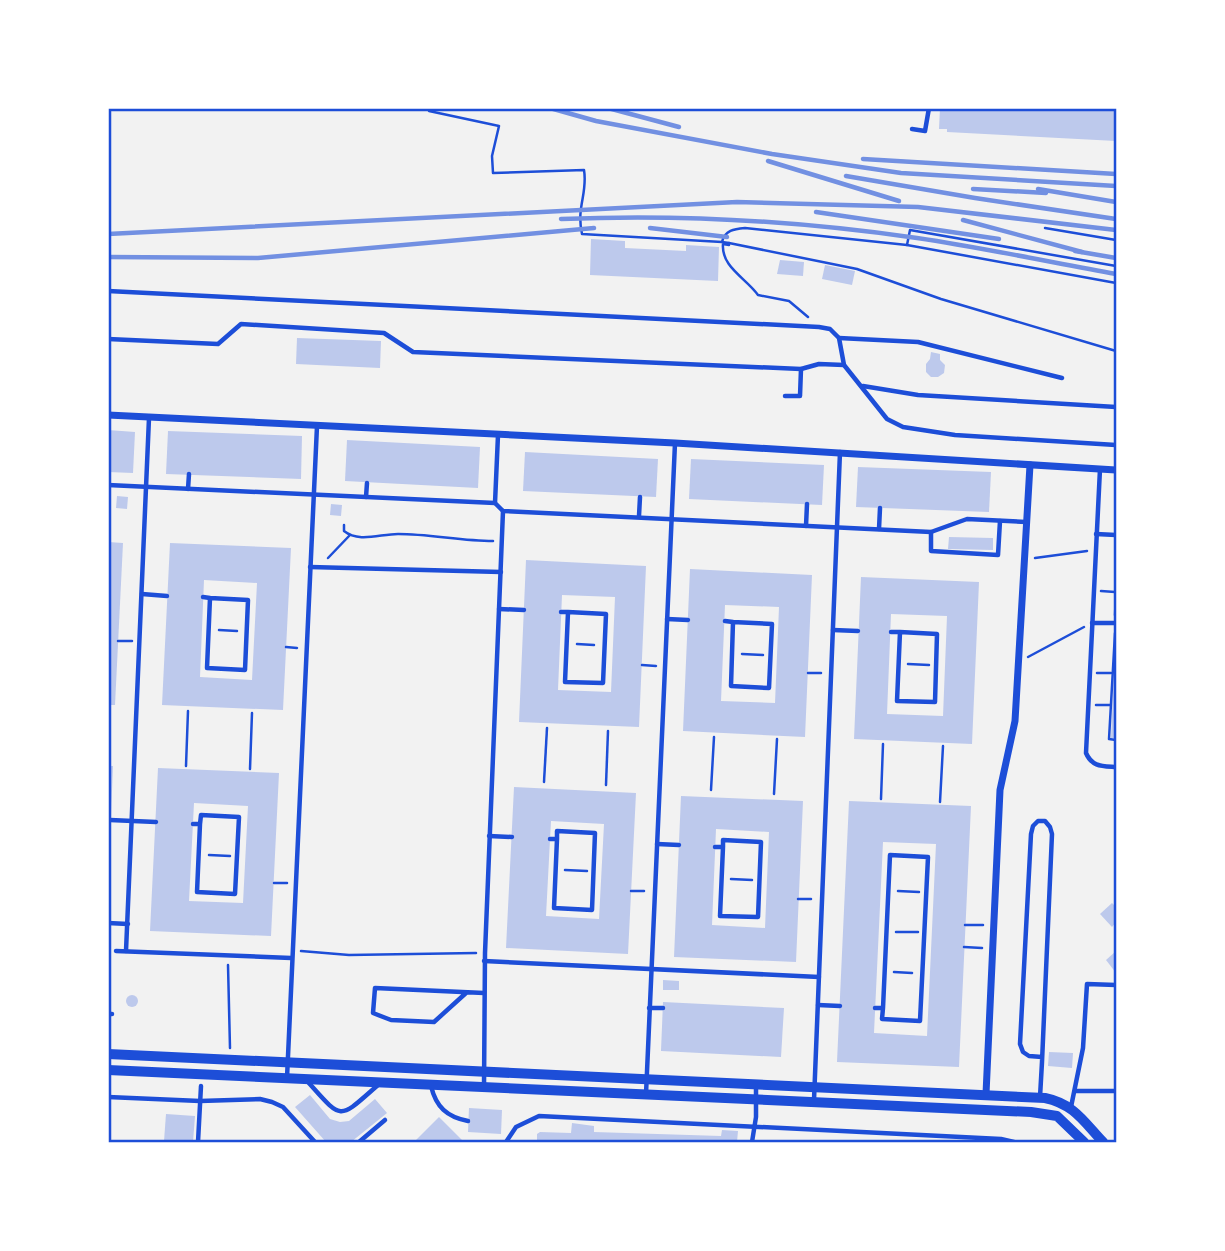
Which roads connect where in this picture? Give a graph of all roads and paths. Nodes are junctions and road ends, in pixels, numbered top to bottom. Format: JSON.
{"nodes":[{"id":1,"x":429,"y":108,"type":"edge"},
{"id":2,"x":929,"y":108,"type":"edge"},
{"id":3,"x":912,"y":129,"type":"dead end"},
{"id":4,"x":1045,"y":228,"type":"dead end"},
{"id":5,"x":1116,"y":240,"type":"edge"},
{"id":6,"x":722,"y":243,"type":"junction"},
{"id":7,"x":907,"y":245,"type":"junction"},
{"id":8,"x":1116,"y":266,"type":"edge"},
{"id":9,"x":1116,"y":283,"type":"edge"},
{"id":10,"x":108,"y":291,"type":"edge"},
{"id":11,"x":819,"y":327,"type":"junction"},
{"id":12,"x":108,"y":338,"type":"edge"},
{"id":13,"x":839,"y":338,"type":"junction"},
{"id":14,"x":1116,"y":351,"type":"edge"},
{"id":15,"x":845,"y":365,"type":"junction"},
{"id":16,"x":801,"y":369,"type":"junction"},
{"id":17,"x":1062,"y":378,"type":"dead end"},
{"id":18,"x":863,"y":386,"type":"junction"},
{"id":19,"x":785,"y":396,"type":"dead end"},
{"id":20,"x":1116,"y":407,"type":"edge"},
{"id":21,"x":108,"y":415,"type":"edge"},
{"id":22,"x":149,"y":418,"type":"junction"},
{"id":23,"x":317,"y":426,"type":"junction"},
{"id":24,"x":498,"y":435,"type":"junction"},
{"id":25,"x":675,"y":443,"type":"junction"},
{"id":26,"x":1116,"y":445,"type":"edge"},
{"id":27,"x":841,"y":452,"type":"junction"},
{"id":28,"x":1030,"y":465,"type":"junction"},
{"id":29,"x":1100,"y":469,"type":"junction"},
{"id":30,"x":1116,"y":470,"type":"edge"},
{"id":31,"x":189,"y":474,"type":"dead end"},
{"id":32,"x":367,"y":483,"type":"dead end"},
{"id":33,"x":108,"y":485,"type":"edge"},
{"id":34,"x":146,"y":487,"type":"junction"},
{"id":35,"x":188,"y":489,"type":"junction"},
{"id":36,"x":314,"y":495,"type":"junction"},
{"id":37,"x":640,"y":496,"type":"dead end"},
{"id":38,"x":366,"y":497,"type":"junction"},
{"id":39,"x":495,"y":503,"type":"junction"},
{"id":40,"x":807,"y":504,"type":"dead end"},
{"id":41,"x":880,"y":508,"type":"dead end"},
{"id":42,"x":503,"y":510,"type":"junction"},
{"id":43,"x":639,"y":516,"type":"junction"},
{"id":44,"x":671,"y":518,"type":"junction"},
{"id":45,"x":1000,"y":521,"type":"junction"},
{"id":46,"x":1027,"y":522,"type":"junction"},
{"id":47,"x":344,"y":525,"type":"dead end"},
{"id":48,"x":806,"y":526,"type":"junction"},
{"id":49,"x":838,"y":528,"type":"junction"},
{"id":50,"x":879,"y":529,"type":"junction"},
{"id":51,"x":931,"y":531,"type":"junction"},
{"id":52,"x":1096,"y":534,"type":"junction"},
{"id":53,"x":350,"y":535,"type":"junction"},
{"id":54,"x":1116,"y":535,"type":"edge"},
{"id":55,"x":503,"y":539,"type":"junction"},
{"id":56,"x":1096,"y":550,"type":"junction"},
{"id":57,"x":1024,"y":559,"type":"junction"},
{"id":58,"x":310,"y":567,"type":"junction"},
{"id":59,"x":319,"y":567,"type":"junction"},
{"id":60,"x":501,"y":572,"type":"junction"},
{"id":61,"x":1116,"y":591,"type":"edge"},
{"id":62,"x":1101,"y":592,"type":"dead end"},
{"id":63,"x":142,"y":594,"type":"junction"},
{"id":64,"x":167,"y":596,"type":"dead end"},
{"id":65,"x":203,"y":597,"type":"dead end"},
{"id":66,"x":210,"y":598,"type":"junction"},
{"id":67,"x":499,"y":609,"type":"junction"},
{"id":68,"x":524,"y":610,"type":"dead end"},
{"id":69,"x":561,"y":612,"type":"dead end"},
{"id":70,"x":568,"y":612,"type":"junction"},
{"id":71,"x":667,"y":619,"type":"junction"},
{"id":72,"x":688,"y":620,"type":"dead end"},
{"id":73,"x":725,"y":621,"type":"dead end"},
{"id":74,"x":733,"y":622,"type":"junction"},
{"id":75,"x":1092,"y":622,"type":"junction"},
{"id":76,"x":1116,"y":623,"type":"edge"},
{"id":77,"x":209,"y":630,"type":"junction"},
{"id":78,"x":833,"y":630,"type":"junction"},
{"id":79,"x":247,"y":631,"type":"junction"},
{"id":80,"x":858,"y":631,"type":"dead end"},
{"id":81,"x":891,"y":632,"type":"dead end"},
{"id":82,"x":900,"y":632,"type":"junction"},
{"id":83,"x":118,"y":640,"type":"dead end"},
{"id":84,"x":132,"y":641,"type":"dead end"},
{"id":85,"x":567,"y":644,"type":"junction"},
{"id":86,"x":1106,"y":644,"type":"dead end"},
{"id":87,"x":605,"y":645,"type":"junction"},
{"id":88,"x":1114,"y":645,"type":"junction"},
{"id":89,"x":286,"y":648,"type":"dead end"},
{"id":90,"x":299,"y":648,"type":"dead end"},
{"id":91,"x":732,"y":653,"type":"junction"},
{"id":92,"x":770,"y":655,"type":"junction"},
{"id":93,"x":1019,"y":662,"type":"junction"},
{"id":94,"x":898,"y":664,"type":"junction"},
{"id":95,"x":642,"y":665,"type":"dead end"},
{"id":96,"x":936,"y":665,"type":"junction"},
{"id":97,"x":656,"y":666,"type":"dead end"},
{"id":98,"x":808,"y":673,"type":"dead end"},
{"id":99,"x":821,"y":673,"type":"dead end"},
{"id":100,"x":1097,"y":673,"type":"dead end"},
{"id":101,"x":1113,"y":673,"type":"junction"},
{"id":102,"x":1096,"y":705,"type":"dead end"},
{"id":103,"x":1111,"y":705,"type":"junction"},
{"id":104,"x":188,"y":711,"type":"dead end"},
{"id":105,"x":251,"y":713,"type":"dead end"},
{"id":106,"x":547,"y":728,"type":"dead end"},
{"id":107,"x":608,"y":731,"type":"dead end"},
{"id":108,"x":714,"y":737,"type":"dead end"},
{"id":109,"x":776,"y":739,"type":"dead end"},
{"id":110,"x":1116,"y":740,"type":"edge"},
{"id":111,"x":883,"y":744,"type":"dead end"},
{"id":112,"x":943,"y":746,"type":"dead end"},
{"id":113,"x":186,"y":766,"type":"dead end"},
{"id":114,"x":1116,"y":767,"type":"edge"},
{"id":115,"x":250,"y":769,"type":"dead end"},
{"id":116,"x":544,"y":782,"type":"dead end"},
{"id":117,"x":606,"y":785,"type":"dead end"},
{"id":118,"x":711,"y":790,"type":"dead end"},
{"id":119,"x":774,"y":794,"type":"dead end"},
{"id":120,"x":881,"y":799,"type":"dead end"},
{"id":121,"x":940,"y":802,"type":"dead end"},
{"id":122,"x":110,"y":820,"type":"dead end"},
{"id":123,"x":132,"y":821,"type":"junction"},
{"id":124,"x":156,"y":822,"type":"dead end"},
{"id":125,"x":193,"y":824,"type":"dead end"},
{"id":126,"x":200,"y":824,"type":"junction"},
{"id":127,"x":489,"y":836,"type":"junction"},
{"id":128,"x":512,"y":837,"type":"dead end"},
{"id":129,"x":550,"y":839,"type":"dead end"},
{"id":130,"x":557,"y":839,"type":"junction"},
{"id":131,"x":657,"y":844,"type":"junction"},
{"id":132,"x":679,"y":845,"type":"dead end"},
{"id":133,"x":715,"y":847,"type":"dead end"},
{"id":134,"x":723,"y":847,"type":"junction"},
{"id":135,"x":199,"y":855,"type":"junction"},
{"id":136,"x":237,"y":857,"type":"junction"},
{"id":137,"x":555,"y":870,"type":"junction"},
{"id":138,"x":593,"y":872,"type":"junction"},
{"id":139,"x":721,"y":878,"type":"junction"},
{"id":140,"x":759,"y":880,"type":"junction"},
{"id":141,"x":274,"y":883,"type":"dead end"},
{"id":142,"x":287,"y":883,"type":"dead end"},
{"id":143,"x":631,"y":891,"type":"dead end"},
{"id":144,"x":645,"y":891,"type":"dead end"},
{"id":145,"x":888,"y":891,"type":"junction"},
{"id":146,"x":926,"y":892,"type":"junction"},
{"id":147,"x":798,"y":899,"type":"dead end"},
{"id":148,"x":811,"y":899,"type":"dead end"},
{"id":149,"x":108,"y":923,"type":"edge"},
{"id":150,"x":128,"y":923,"type":"junction"},
{"id":151,"x":965,"y":925,"type":"dead end"},
{"id":152,"x":988,"y":926,"type":"dead end"},
{"id":153,"x":886,"y":931,"type":"junction"},
{"id":154,"x":924,"y":933,"type":"junction"},
{"id":155,"x":964,"y":947,"type":"dead end"},
{"id":156,"x":987,"y":948,"type":"dead end"},
{"id":157,"x":292,"y":950,"type":"junction"},
{"id":158,"x":116,"y":951,"type":"dead end"},
{"id":159,"x":127,"y":951,"type":"junction"},
{"id":160,"x":485,"y":953,"type":"junction"},
{"id":161,"x":228,"y":956,"type":"junction"},
{"id":162,"x":291,"y":958,"type":"junction"},
{"id":163,"x":484,"y":961,"type":"junction"},
{"id":164,"x":651,"y":969,"type":"junction"},
{"id":165,"x":884,"y":972,"type":"junction"},
{"id":166,"x":922,"y":973,"type":"junction"},
{"id":167,"x":819,"y":977,"type":"junction"},
{"id":168,"x":1116,"y":985,"type":"edge"},
{"id":169,"x":466,"y":993,"type":"junction"},
{"id":170,"x":484,"y":993,"type":"junction"},
{"id":171,"x":818,"y":1005,"type":"junction"},
{"id":172,"x":840,"y":1006,"type":"dead end"},
{"id":173,"x":649,"y":1007,"type":"junction"},
{"id":174,"x":663,"y":1008,"type":"dead end"},
{"id":175,"x":875,"y":1008,"type":"dead end"},
{"id":176,"x":883,"y":1008,"type":"junction"},
{"id":177,"x":230,"y":1048,"type":"dead end"},
{"id":178,"x":108,"y":1054,"type":"edge"},
{"id":179,"x":1042,"y":1057,"type":"junction"},
{"id":180,"x":287,"y":1062,"type":"junction"},
{"id":181,"x":108,"y":1070,"type":"edge"},
{"id":182,"x":484,"y":1073,"type":"junction"},
{"id":183,"x":287,"y":1078,"type":"junction"},
{"id":184,"x":305,"y":1079,"type":"junction"},
{"id":185,"x":646,"y":1080,"type":"junction"},
{"id":186,"x":381,"y":1082,"type":"junction"},
{"id":187,"x":756,"y":1084,"type":"junction"},
{"id":188,"x":431,"y":1085,"type":"junction"},
{"id":189,"x":201,"y":1086,"type":"dead end"},
{"id":190,"x":815,"y":1086,"type":"junction"},
{"id":191,"x":484,"y":1087,"type":"junction"},
{"id":192,"x":1075,"y":1091,"type":"junction"},
{"id":193,"x":1116,"y":1091,"type":"edge"},
{"id":194,"x":986,"y":1094,"type":"junction"},
{"id":195,"x":646,"y":1095,"type":"junction"},
{"id":196,"x":108,"y":1097,"type":"edge"},
{"id":197,"x":1040,"y":1097,"type":"junction"},
{"id":198,"x":757,"y":1099,"type":"junction"},
{"id":199,"x":201,"y":1101,"type":"junction"},
{"id":200,"x":814,"y":1101,"type":"junction"},
{"id":201,"x":1071,"y":1107,"type":"junction"},
{"id":202,"x":385,"y":1121,"type":"dead end"},
{"id":203,"x":468,"y":1121,"type":"dead end"},
{"id":204,"x":755,"y":1128,"type":"junction"},
{"id":205,"x":198,"y":1143,"type":"edge"},
{"id":206,"x":315,"y":1143,"type":"edge"},
{"id":207,"x":359,"y":1143,"type":"edge"},
{"id":208,"x":506,"y":1143,"type":"edge"},
{"id":209,"x":751,"y":1143,"type":"edge"},
{"id":210,"x":1014,"y":1143,"type":"edge"},
{"id":211,"x":1084,"y":1143,"type":"edge"},
{"id":212,"x":1102,"y":1143,"type":"edge"}],
"edges":[{"from":1,"to":6,"type":"path"},
{"from":2,"to":3,"type":"lane"},
{"from":4,"to":5,"type":"path"},
{"from":6,"to":7,"type":"path"},
{"from":6,"to":11,"type":"path"},
{"from":6,"to":14,"type":"path"},
{"from":7,"to":8,"type":"path"},
{"from":7,"to":9,"type":"path"},
{"from":10,"to":11,"type":"lane"},
{"from":11,"to":13,"type":"lane"},
{"from":12,"to":16,"type":"lane"},
{"from":13,"to":15,"type":"lane"},
{"from":13,"to":17,"type":"lane"},
{"from":15,"to":16,"type":"lane"},
{"from":15,"to":18,"type":"lane"},
{"from":16,"to":19,"type":"lane"},
{"from":18,"to":20,"type":"lane"},
{"from":18,"to":26,"type":"lane"},
{"from":21,"to":22,"type":"street"},
{"from":22,"to":23,"type":"street"},
{"from":22,"to":34,"type":"lane"},
{"from":23,"to":24,"type":"street"},
{"from":23,"to":36,"type":"lane"},
{"from":24,"to":25,"type":"street"},
{"from":24,"to":39,"type":"lane"},
{"from":25,"to":27,"type":"street"},
{"from":25,"to":44,"type":"lane"},
{"from":27,"to":28,"type":"street"},
{"from":27,"to":49,"type":"lane"},
{"from":28,"to":29,"type":"street"},
{"from":28,"to":46,"type":"street"},
{"from":29,"to":30,"type":"street"},
{"from":29,"to":52,"type":"lane"},
{"from":31,"to":35,"type":"lane"},
{"from":32,"to":38,"type":"lane"},
{"from":33,"to":34,"type":"lane"},
{"from":34,"to":35,"type":"lane"},
{"from":34,"to":63,"type":"lane"},
{"from":35,"to":36,"type":"lane"},
{"from":36,"to":38,"type":"lane"},
{"from":36,"to":58,"type":"lane"},
{"from":37,"to":43,"type":"lane"},
{"from":38,"to":39,"type":"lane"},
{"from":39,"to":42,"type":"lane"},
{"from":40,"to":48,"type":"lane"},
{"from":41,"to":50,"type":"lane"},
{"from":42,"to":43,"type":"lane"},
{"from":42,"to":55,"type":"lane"},
{"from":43,"to":44,"type":"lane"},
{"from":44,"to":48,"type":"lane"},
{"from":44,"to":71,"type":"lane"},
{"from":45,"to":46,"type":"lane"},
{"from":45,"to":51,"type":"lane"},
{"from":45,"to":51,"type":"lane"},
{"from":46,"to":57,"type":"street"},
{"from":47,"to":53,"type":"path"},
{"from":48,"to":49,"type":"lane"},
{"from":49,"to":50,"type":"lane"},
{"from":49,"to":78,"type":"lane"},
{"from":50,"to":51,"type":"lane"},
{"from":52,"to":54,"type":"lane"},
{"from":52,"to":56,"type":"lane"},
{"from":53,"to":55,"type":"path"},
{"from":53,"to":59,"type":"path"},
{"from":55,"to":60,"type":"lane"},
{"from":56,"to":57,"type":"path"},
{"from":56,"to":75,"type":"lane"},
{"from":57,"to":93,"type":"street"},
{"from":58,"to":59,"type":"lane"},
{"from":58,"to":157,"type":"lane"},
{"from":59,"to":60,"type":"lane"},
{"from":60,"to":67,"type":"lane"},
{"from":61,"to":62,"type":"path"},
{"from":61,"to":76,"type":"path"},
{"from":63,"to":64,"type":"lane"},
{"from":63,"to":123,"type":"lane"},
{"from":65,"to":66,"type":"lane"},
{"from":66,"to":77,"type":"lane"},
{"from":66,"to":79,"type":"lane"},
{"from":67,"to":68,"type":"lane"},
{"from":67,"to":127,"type":"lane"},
{"from":69,"to":70,"type":"lane"},
{"from":70,"to":85,"type":"lane"},
{"from":70,"to":87,"type":"lane"},
{"from":71,"to":72,"type":"lane"},
{"from":71,"to":131,"type":"lane"},
{"from":73,"to":74,"type":"lane"},
{"from":74,"to":91,"type":"lane"},
{"from":74,"to":92,"type":"lane"},
{"from":75,"to":76,"type":"lane"},
{"from":75,"to":93,"type":"path"},
{"from":75,"to":114,"type":"lane"},
{"from":76,"to":88,"type":"path"},
{"from":77,"to":79,"type":"path"},
{"from":77,"to":79,"type":"lane"},
{"from":78,"to":80,"type":"lane"},
{"from":78,"to":167,"type":"lane"},
{"from":81,"to":82,"type":"lane"},
{"from":82,"to":94,"type":"lane"},
{"from":82,"to":96,"type":"lane"},
{"from":83,"to":84,"type":"path"},
{"from":85,"to":87,"type":"path"},
{"from":85,"to":87,"type":"lane"},
{"from":86,"to":88,"type":"path"},
{"from":88,"to":101,"type":"path"},
{"from":89,"to":90,"type":"path"},
{"from":91,"to":92,"type":"path"},
{"from":91,"to":92,"type":"lane"},
{"from":93,"to":194,"type":"street"},
{"from":94,"to":96,"type":"path"},
{"from":94,"to":96,"type":"lane"},
{"from":95,"to":97,"type":"path"},
{"from":98,"to":99,"type":"path"},
{"from":100,"to":101,"type":"path"},
{"from":101,"to":103,"type":"path"},
{"from":102,"to":103,"type":"path"},
{"from":103,"to":110,"type":"path"},
{"from":104,"to":113,"type":"path"},
{"from":105,"to":115,"type":"path"},
{"from":106,"to":116,"type":"path"},
{"from":107,"to":117,"type":"path"},
{"from":108,"to":118,"type":"path"},
{"from":109,"to":119,"type":"path"},
{"from":111,"to":120,"type":"path"},
{"from":112,"to":121,"type":"path"},
{"from":122,"to":123,"type":"lane"},
{"from":123,"to":124,"type":"lane"},
{"from":123,"to":150,"type":"lane"},
{"from":125,"to":126,"type":"lane"},
{"from":126,"to":135,"type":"lane"},
{"from":126,"to":136,"type":"lane"},
{"from":127,"to":128,"type":"lane"},
{"from":127,"to":160,"type":"lane"},
{"from":129,"to":130,"type":"lane"},
{"from":130,"to":137,"type":"lane"},
{"from":130,"to":138,"type":"lane"},
{"from":131,"to":132,"type":"lane"},
{"from":131,"to":164,"type":"lane"},
{"from":133,"to":134,"type":"lane"},
{"from":134,"to":139,"type":"lane"},
{"from":134,"to":140,"type":"lane"},
{"from":135,"to":136,"type":"path"},
{"from":135,"to":136,"type":"lane"},
{"from":137,"to":138,"type":"path"},
{"from":137,"to":138,"type":"lane"},
{"from":139,"to":140,"type":"path"},
{"from":139,"to":140,"type":"lane"},
{"from":141,"to":142,"type":"path"},
{"from":143,"to":144,"type":"path"},
{"from":145,"to":146,"type":"path"},
{"from":145,"to":146,"type":"lane"},
{"from":145,"to":153,"type":"lane"},
{"from":146,"to":154,"type":"lane"},
{"from":147,"to":148,"type":"path"},
{"from":149,"to":150,"type":"lane"},
{"from":150,"to":159,"type":"lane"},
{"from":151,"to":152,"type":"path"},
{"from":153,"to":154,"type":"path"},
{"from":153,"to":165,"type":"lane"},
{"from":154,"to":166,"type":"lane"},
{"from":155,"to":156,"type":"path"},
{"from":157,"to":160,"type":"path"},
{"from":157,"to":162,"type":"lane"},
{"from":158,"to":159,"type":"lane"},
{"from":159,"to":161,"type":"lane"},
{"from":160,"to":163,"type":"lane"},
{"from":161,"to":162,"type":"lane"},
{"from":161,"to":177,"type":"path"},
{"from":162,"to":180,"type":"lane"},
{"from":163,"to":164,"type":"lane"},
{"from":163,"to":170,"type":"lane"},
{"from":164,"to":167,"type":"lane"},
{"from":164,"to":173,"type":"lane"},
{"from":165,"to":166,"type":"path"},
{"from":165,"to":176,"type":"lane"},
{"from":166,"to":176,"type":"lane"},
{"from":167,"to":171,"type":"lane"},
{"from":168,"to":192,"type":"lane"},
{"from":169,"to":169,"type":"lane"},
{"from":169,"to":170,"type":"lane"},
{"from":170,"to":182,"type":"lane"},
{"from":171,"to":172,"type":"lane"},
{"from":171,"to":190,"type":"lane"},
{"from":173,"to":174,"type":"lane"},
{"from":173,"to":185,"type":"lane"},
{"from":175,"to":176,"type":"lane"},
{"from":178,"to":180,"type":"street"},
{"from":179,"to":179,"type":"lane"},
{"from":179,"to":197,"type":"lane"},
{"from":180,"to":182,"type":"street"},
{"from":180,"to":183,"type":"lane"},
{"from":181,"to":183,"type":"street"},
{"from":182,"to":185,"type":"street"},
{"from":182,"to":191,"type":"lane"},
{"from":183,"to":184,"type":"street"},
{"from":184,"to":186,"type":"street"},
{"from":184,"to":186,"type":"lane"},
{"from":185,"to":187,"type":"street"},
{"from":185,"to":195,"type":"lane"},
{"from":186,"to":188,"type":"street"},
{"from":187,"to":190,"type":"street"},
{"from":187,"to":198,"type":"lane"},
{"from":188,"to":191,"type":"street"},
{"from":188,"to":203,"type":"lane"},
{"from":189,"to":199,"type":"lane"},
{"from":190,"to":194,"type":"street"},
{"from":190,"to":200,"type":"lane"},
{"from":191,"to":195,"type":"street"},
{"from":192,"to":193,"type":"lane"},
{"from":192,"to":201,"type":"lane"},
{"from":194,"to":197,"type":"street"},
{"from":195,"to":198,"type":"street"},
{"from":196,"to":199,"type":"lane"},
{"from":197,"to":201,"type":"street"},
{"from":198,"to":200,"type":"street"},
{"from":198,"to":204,"type":"lane"},
{"from":199,"to":205,"type":"lane"},
{"from":199,"to":206,"type":"lane"},
{"from":200,"to":211,"type":"street"},
{"from":201,"to":212,"type":"street"},
{"from":202,"to":207,"type":"lane"},
{"from":204,"to":208,"type":"lane"},
{"from":204,"to":209,"type":"lane"},
{"from":204,"to":210,"type":"lane"}]}
